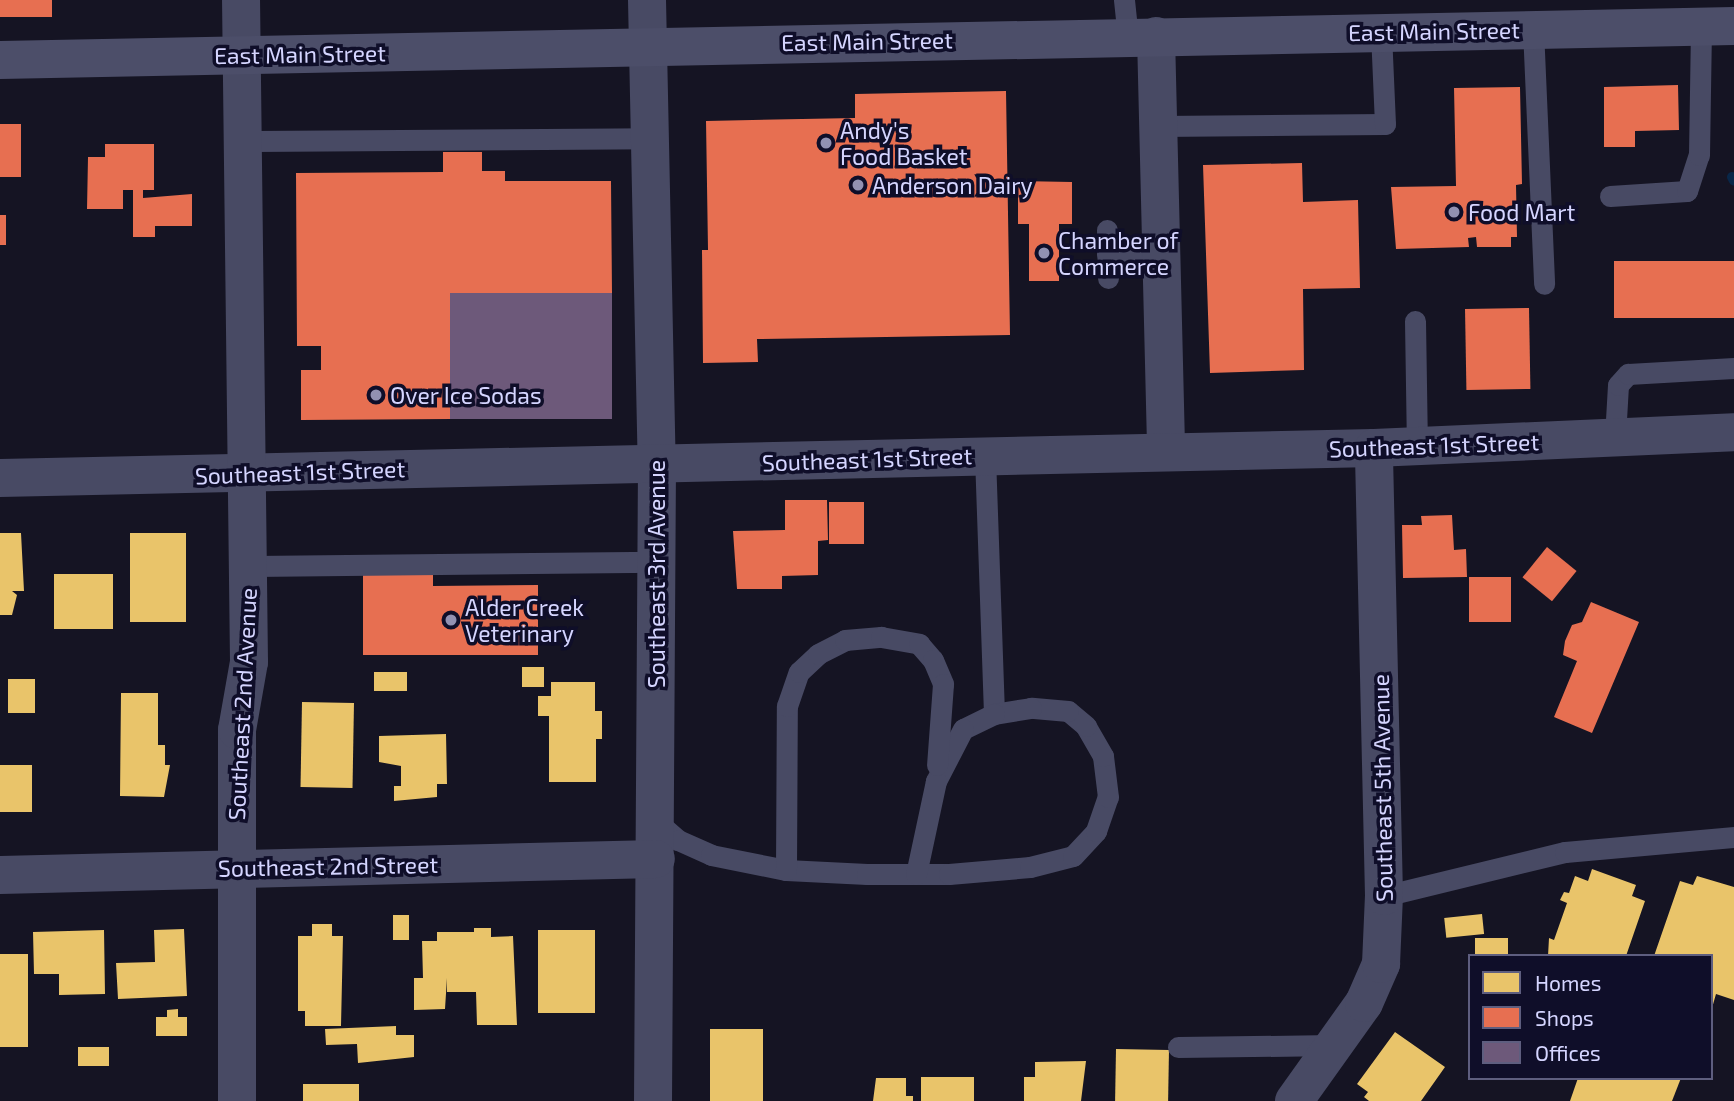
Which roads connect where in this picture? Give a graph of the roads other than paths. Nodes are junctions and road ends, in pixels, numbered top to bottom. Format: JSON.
{"nodes":[{"id":1,"x":241,"y":0,"type":"edge"},
{"id":2,"x":647,"y":0,"type":"edge"},
{"id":3,"x":1136,"y":24,"type":"edge"},
{"id":4,"x":1717,"y":27,"type":"edge"},
{"id":5,"x":1533,"y":29,"type":"junction"},
{"id":6,"x":1381,"y":32,"type":"junction"},
{"id":7,"x":650,"y":47,"type":"junction"},
{"id":8,"x":243,"y":55,"type":"junction"},
{"id":9,"x":0,"y":60,"type":"edge"},
{"id":10,"x":1159,"y":127,"type":"junction"},
{"id":11,"x":650,"y":138,"type":"junction"},
{"id":12,"x":242,"y":142,"type":"junction"},
{"id":13,"x":1610,"y":196,"type":"dead end"},
{"id":14,"x":1107,"y":230,"type":"dead end"},
{"id":15,"x":1161,"y":252,"type":"junction"},
{"id":16,"x":1107,"y":254,"type":"junction"},
{"id":17,"x":1108,"y":278,"type":"dead end"},
{"id":18,"x":1544,"y":284,"type":"dead end"},
{"id":19,"x":1415,"y":321,"type":"dead end"},
{"id":20,"x":1734,"y":368,"type":"edge"},
{"id":21,"x":1734,"y":432,"type":"edge"},
{"id":22,"x":1615,"y":437,"type":"junction"},
{"id":23,"x":1417,"y":447,"type":"junction"},
{"id":24,"x":1374,"y":448,"type":"junction"},
{"id":25,"x":1166,"y":452,"type":"junction"},
{"id":26,"x":985,"y":456,"type":"junction"},
{"id":27,"x":657,"y":465,"type":"junction"},
{"id":28,"x":248,"y":475,"type":"junction"},
{"id":29,"x":0,"y":478,"type":"edge"},
{"id":30,"x":657,"y":562,"type":"junction"},
{"id":31,"x":248,"y":566,"type":"junction"},
{"id":32,"x":994,"y":714,"type":"junction"},
{"id":33,"x":936,"y":781,"type":"junction"},
{"id":34,"x":656,"y":821,"type":"junction"},
{"id":35,"x":1734,"y":837,"type":"edge"},
{"id":36,"x":656,"y":859,"type":"junction"},
{"id":37,"x":236,"y":869,"type":"junction"},
{"id":38,"x":786,"y":870,"type":"junction"},
{"id":39,"x":916,"y":874,"type":"junction"},
{"id":40,"x":0,"y":875,"type":"edge"},
{"id":41,"x":1384,"y":896,"type":"junction"},
{"id":42,"x":1333,"y":1045,"type":"junction"},
{"id":43,"x":1178,"y":1046,"type":"dead end"},
{"id":44,"x":1298,"y":1099,"type":"edge"},
{"id":45,"x":237,"y":1101,"type":"edge"},
{"id":46,"x":653,"y":1101,"type":"edge"}],
"edges":[{"from":1,"to":8,"type":"street","name":"Southeast 2nd Avenue"},
{"from":2,"to":7,"type":"street","name":"Southeast 3rd Avenue"},
{"from":3,"to":6,"type":"main road","name":"East Main Street"},
{"from":3,"to":7,"type":"main road","name":"East Main Street"},
{"from":3,"to":10,"type":"street"},
{"from":4,"to":5,"type":"main road","name":"East Main Street"},
{"from":4,"to":13,"type":"lane"},
{"from":5,"to":6,"type":"main road","name":"East Main Street"},
{"from":5,"to":18,"type":"lane"},
{"from":6,"to":10,"type":"lane"},
{"from":7,"to":8,"type":"main road","name":"East Main Street"},
{"from":7,"to":11,"type":"street","name":"Southeast 3rd Avenue"},
{"from":8,"to":9,"type":"main road","name":"East Main Street"},
{"from":8,"to":12,"type":"street","name":"Southeast 2nd Avenue"},
{"from":10,"to":15,"type":"street"},
{"from":11,"to":12,"type":"lane"},
{"from":11,"to":27,"type":"street","name":"Southeast 3rd Avenue"},
{"from":12,"to":28,"type":"street","name":"Southeast 2nd Avenue"},
{"from":14,"to":16,"type":"lane"},
{"from":15,"to":16,"type":"lane"},
{"from":15,"to":25,"type":"street"},
{"from":16,"to":17,"type":"lane"},
{"from":19,"to":23,"type":"lane"},
{"from":20,"to":22,"type":"lane"},
{"from":21,"to":22,"type":"street","name":"Southeast 1st Street"},
{"from":22,"to":23,"type":"street","name":"Southeast 1st Street"},
{"from":23,"to":24,"type":"street","name":"Southeast 1st Street"},
{"from":24,"to":25,"type":"street","name":"Southeast 1st Street"},
{"from":24,"to":41,"type":"street","name":"Southeast 5th Avenue"},
{"from":25,"to":26,"type":"street","name":"Southeast 1st Street"},
{"from":26,"to":27,"type":"street","name":"Southeast 1st Street"},
{"from":26,"to":32,"type":"lane"},
{"from":27,"to":28,"type":"street","name":"Southeast 1st Street"},
{"from":27,"to":30,"type":"street","name":"Southeast 3rd Avenue"},
{"from":28,"to":29,"type":"street","name":"Southeast 1st Street"},
{"from":28,"to":31,"type":"street","name":"Southeast 2nd Avenue"},
{"from":30,"to":31,"type":"lane"},
{"from":30,"to":34,"type":"street","name":"Southeast 3rd Avenue"},
{"from":31,"to":37,"type":"street","name":"Southeast 2nd Avenue"},
{"from":32,"to":33,"type":"lane"},
{"from":32,"to":39,"type":"lane"},
{"from":33,"to":38,"type":"lane"},
{"from":33,"to":39,"type":"lane"},
{"from":34,"to":36,"type":"street","name":"Southeast 3rd Avenue"},
{"from":34,"to":38,"type":"lane"},
{"from":35,"to":41,"type":"lane"},
{"from":36,"to":37,"type":"street","name":"Southeast 2nd Street"},
{"from":36,"to":46,"type":"street","name":"Southeast 3rd Avenue"},
{"from":37,"to":40,"type":"street","name":"Southeast 2nd Street"},
{"from":37,"to":45,"type":"street","name":"Southeast 2nd Avenue"},
{"from":38,"to":39,"type":"lane"},
{"from":41,"to":42,"type":"street","name":"Southeast 5th Avenue"},
{"from":42,"to":43,"type":"lane"},
{"from":42,"to":44,"type":"street","name":"Southeast 5th Avenue"}]}
